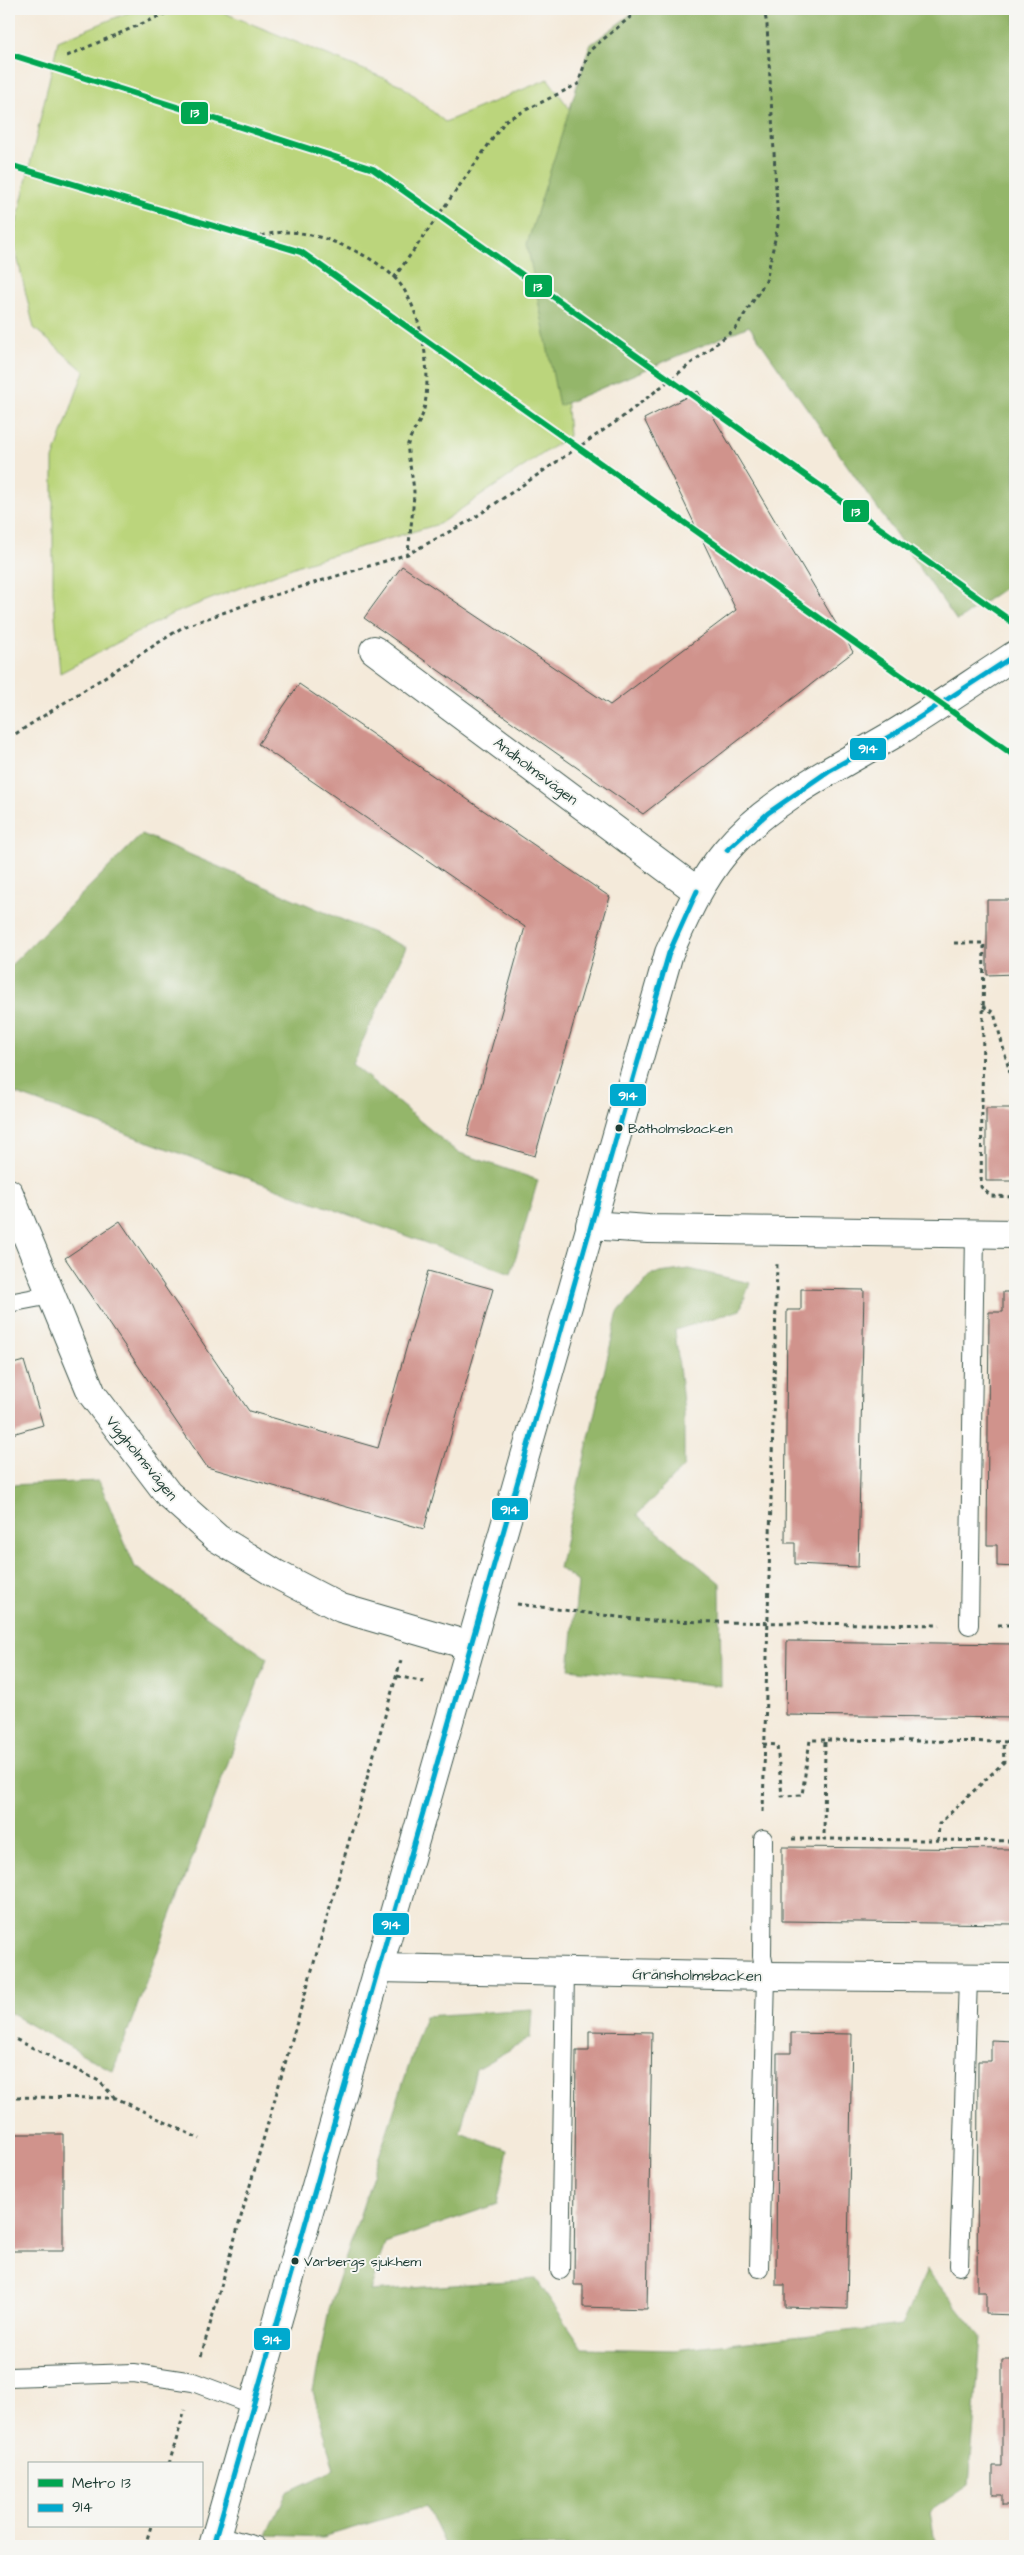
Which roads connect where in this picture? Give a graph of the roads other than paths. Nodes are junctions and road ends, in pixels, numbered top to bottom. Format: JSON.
{"nodes":[{"id":1,"x":374,"y":650,"type":"dead end"},
{"id":2,"x":1015,"y":655,"type":"edge"},
{"id":3,"x":697,"y":891,"type":"junction"},
{"id":4,"x":9,"y":1193,"type":"edge"},
{"id":5,"x":590,"y":1225,"type":"junction"},
{"id":6,"x":975,"y":1233,"type":"junction"},
{"id":7,"x":1015,"y":1234,"type":"edge"},
{"id":8,"x":51,"y":1295,"type":"junction"},
{"id":9,"x":9,"y":1303,"type":"edge"},
{"id":10,"x":969,"y":1625,"type":"road end"},
{"id":11,"x":471,"y":1646,"type":"junction"},
{"id":12,"x":762,"y":1839,"type":"road end"},
{"id":13,"x":378,"y":1968,"type":"junction"},
{"id":14,"x":565,"y":1972,"type":"junction"},
{"id":15,"x":766,"y":1976,"type":"junction"},
{"id":16,"x":968,"y":1978,"type":"junction"},
{"id":17,"x":1015,"y":1978,"type":"edge"},
{"id":18,"x":960,"y":2266,"type":"dead end"},
{"id":19,"x":759,"y":2268,"type":"dead end"},
{"id":20,"x":560,"y":2270,"type":"dead end"},
{"id":21,"x":9,"y":2377,"type":"edge"},
{"id":22,"x":254,"y":2405,"type":"junction"},
{"id":23,"x":214,"y":2541,"type":"edge"},
{"id":24,"x":256,"y":2546,"type":"edge"}],
"edges":[{"from":1,"to":3,"type":"street","name":"Andholmsvägen"},
{"from":2,"to":3,"type":"street"},
{"from":3,"to":5,"type":"street"},
{"from":4,"to":8,"type":"street","name":"Viggholmsvägen"},
{"from":5,"to":6,"type":"street"},
{"from":5,"to":11,"type":"street"},
{"from":6,"to":7,"type":"street"},
{"from":6,"to":10,"type":"lane"},
{"from":8,"to":9,"type":"lane"},
{"from":8,"to":11,"type":"street","name":"Viggholmsvägen"},
{"from":11,"to":13,"type":"street"},
{"from":12,"to":15,"type":"lane"},
{"from":13,"to":14,"type":"street","name":"Gränsholmsbacken"},
{"from":13,"to":22,"type":"street"},
{"from":14,"to":15,"type":"street","name":"Gränsholmsbacken"},
{"from":14,"to":20,"type":"lane"},
{"from":15,"to":16,"type":"street","name":"Gränsholmsbacken"},
{"from":15,"to":19,"type":"lane"},
{"from":16,"to":17,"type":"street","name":"Gränsholmsbacken"},
{"from":16,"to":18,"type":"lane"},
{"from":21,"to":22,"type":"lane"},
{"from":22,"to":23,"type":"street"},
{"from":23,"to":24,"type":"lane"}]}
